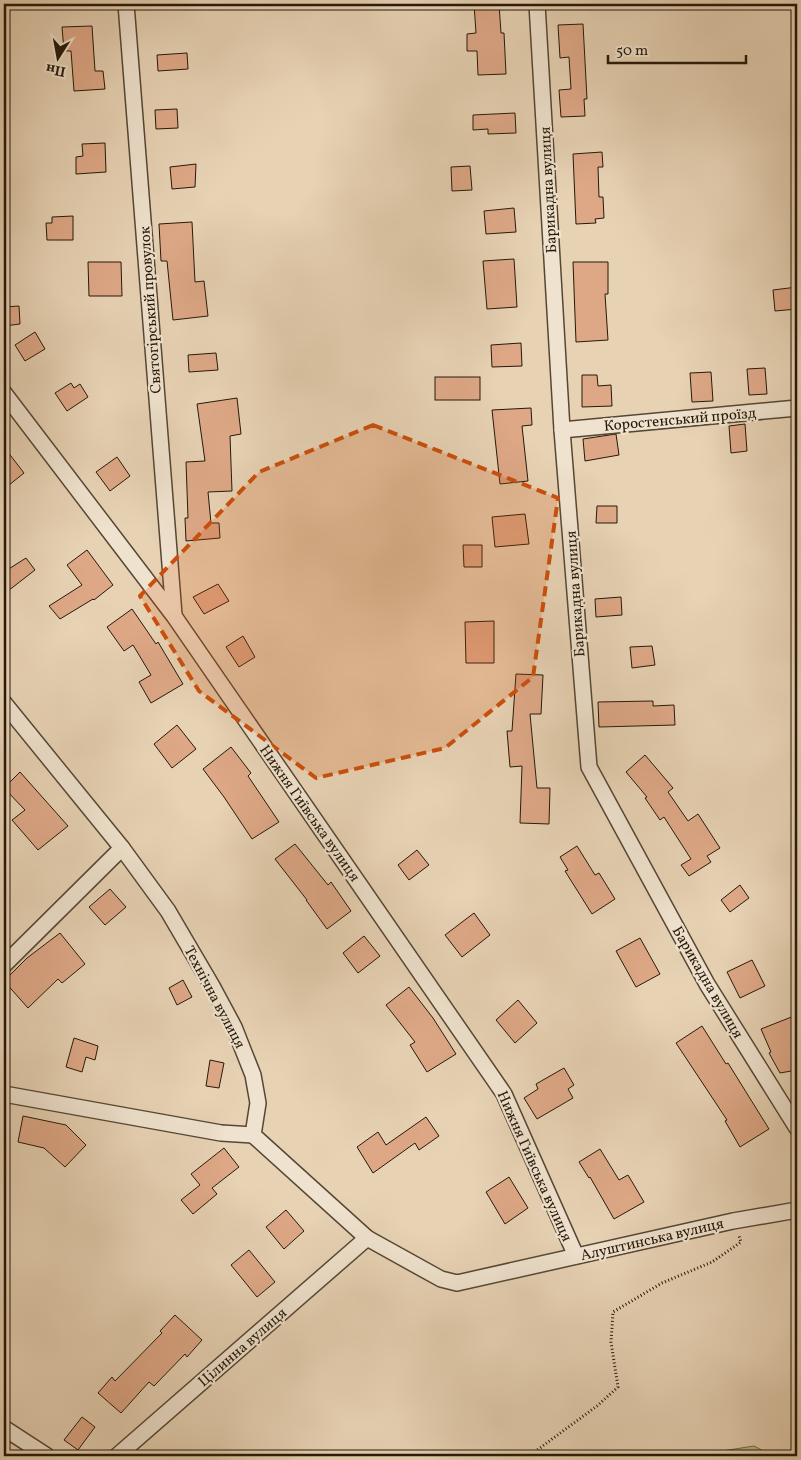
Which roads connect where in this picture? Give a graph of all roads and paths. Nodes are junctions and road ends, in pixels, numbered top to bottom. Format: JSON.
{"nodes":[{"id":1,"x":126,"y":4,"type":"edge"},
{"id":2,"x":536,"y":4,"type":"edge"},
{"id":3,"x":4,"y":393,"type":"edge"},
{"id":4,"x":797,"y":408,"type":"edge"},
{"id":5,"x":562,"y":430,"type":"junction"},
{"id":6,"x":174,"y":616,"type":"junction"},
{"id":7,"x":4,"y":703,"type":"edge"},
{"id":8,"x":122,"y":848,"type":"junction"},
{"id":9,"x":4,"y":964,"type":"edge"},
{"id":10,"x":4,"y":1094,"type":"edge"},
{"id":11,"x":797,"y":1128,"type":"edge"},
{"id":12,"x":253,"y":1135,"type":"junction"},
{"id":13,"x":797,"y":1210,"type":"edge"},
{"id":14,"x":733,"y":1221,"type":"junction"},
{"id":15,"x":367,"y":1238,"type":"junction"},
{"id":16,"x":576,"y":1256,"type":"junction"},
{"id":17,"x":4,"y":1428,"type":"edge"},
{"id":18,"x":47,"y":1456,"type":"edge"},
{"id":19,"x":117,"y":1456,"type":"edge"},
{"id":20,"x":529,"y":1456,"type":"edge"}],
"edges":[{"from":1,"to":6,"type":"street","name":"Святогірський провулок"},
{"from":2,"to":5,"type":"street","name":"Барикадна вулиця"},
{"from":3,"to":6,"type":"street","name":"Нижня Гиївська вулиця"},
{"from":4,"to":5,"type":"street","name":"Коростенський проїзд"},
{"from":5,"to":11,"type":"street","name":"Барикадна вулиця"},
{"from":6,"to":16,"type":"street","name":"Нижня Гиївська вулиця"},
{"from":7,"to":8,"type":"street","name":"Технічна вулиця"},
{"from":8,"to":9,"type":"street"},
{"from":8,"to":12,"type":"street","name":"Технічна вулиця"},
{"from":10,"to":12,"type":"street"},
{"from":12,"to":15,"type":"street"},
{"from":13,"to":14,"type":"street","name":"Алуштинська вулиця"},
{"from":14,"to":16,"type":"street","name":"Алуштинська вулиця"},
{"from":14,"to":20,"type":"path"},
{"from":15,"to":16,"type":"street","name":"Алуштинська вулиця"},
{"from":15,"to":19,"type":"street","name":"Цілинна вулиця"},
{"from":17,"to":18,"type":"street"}]}
